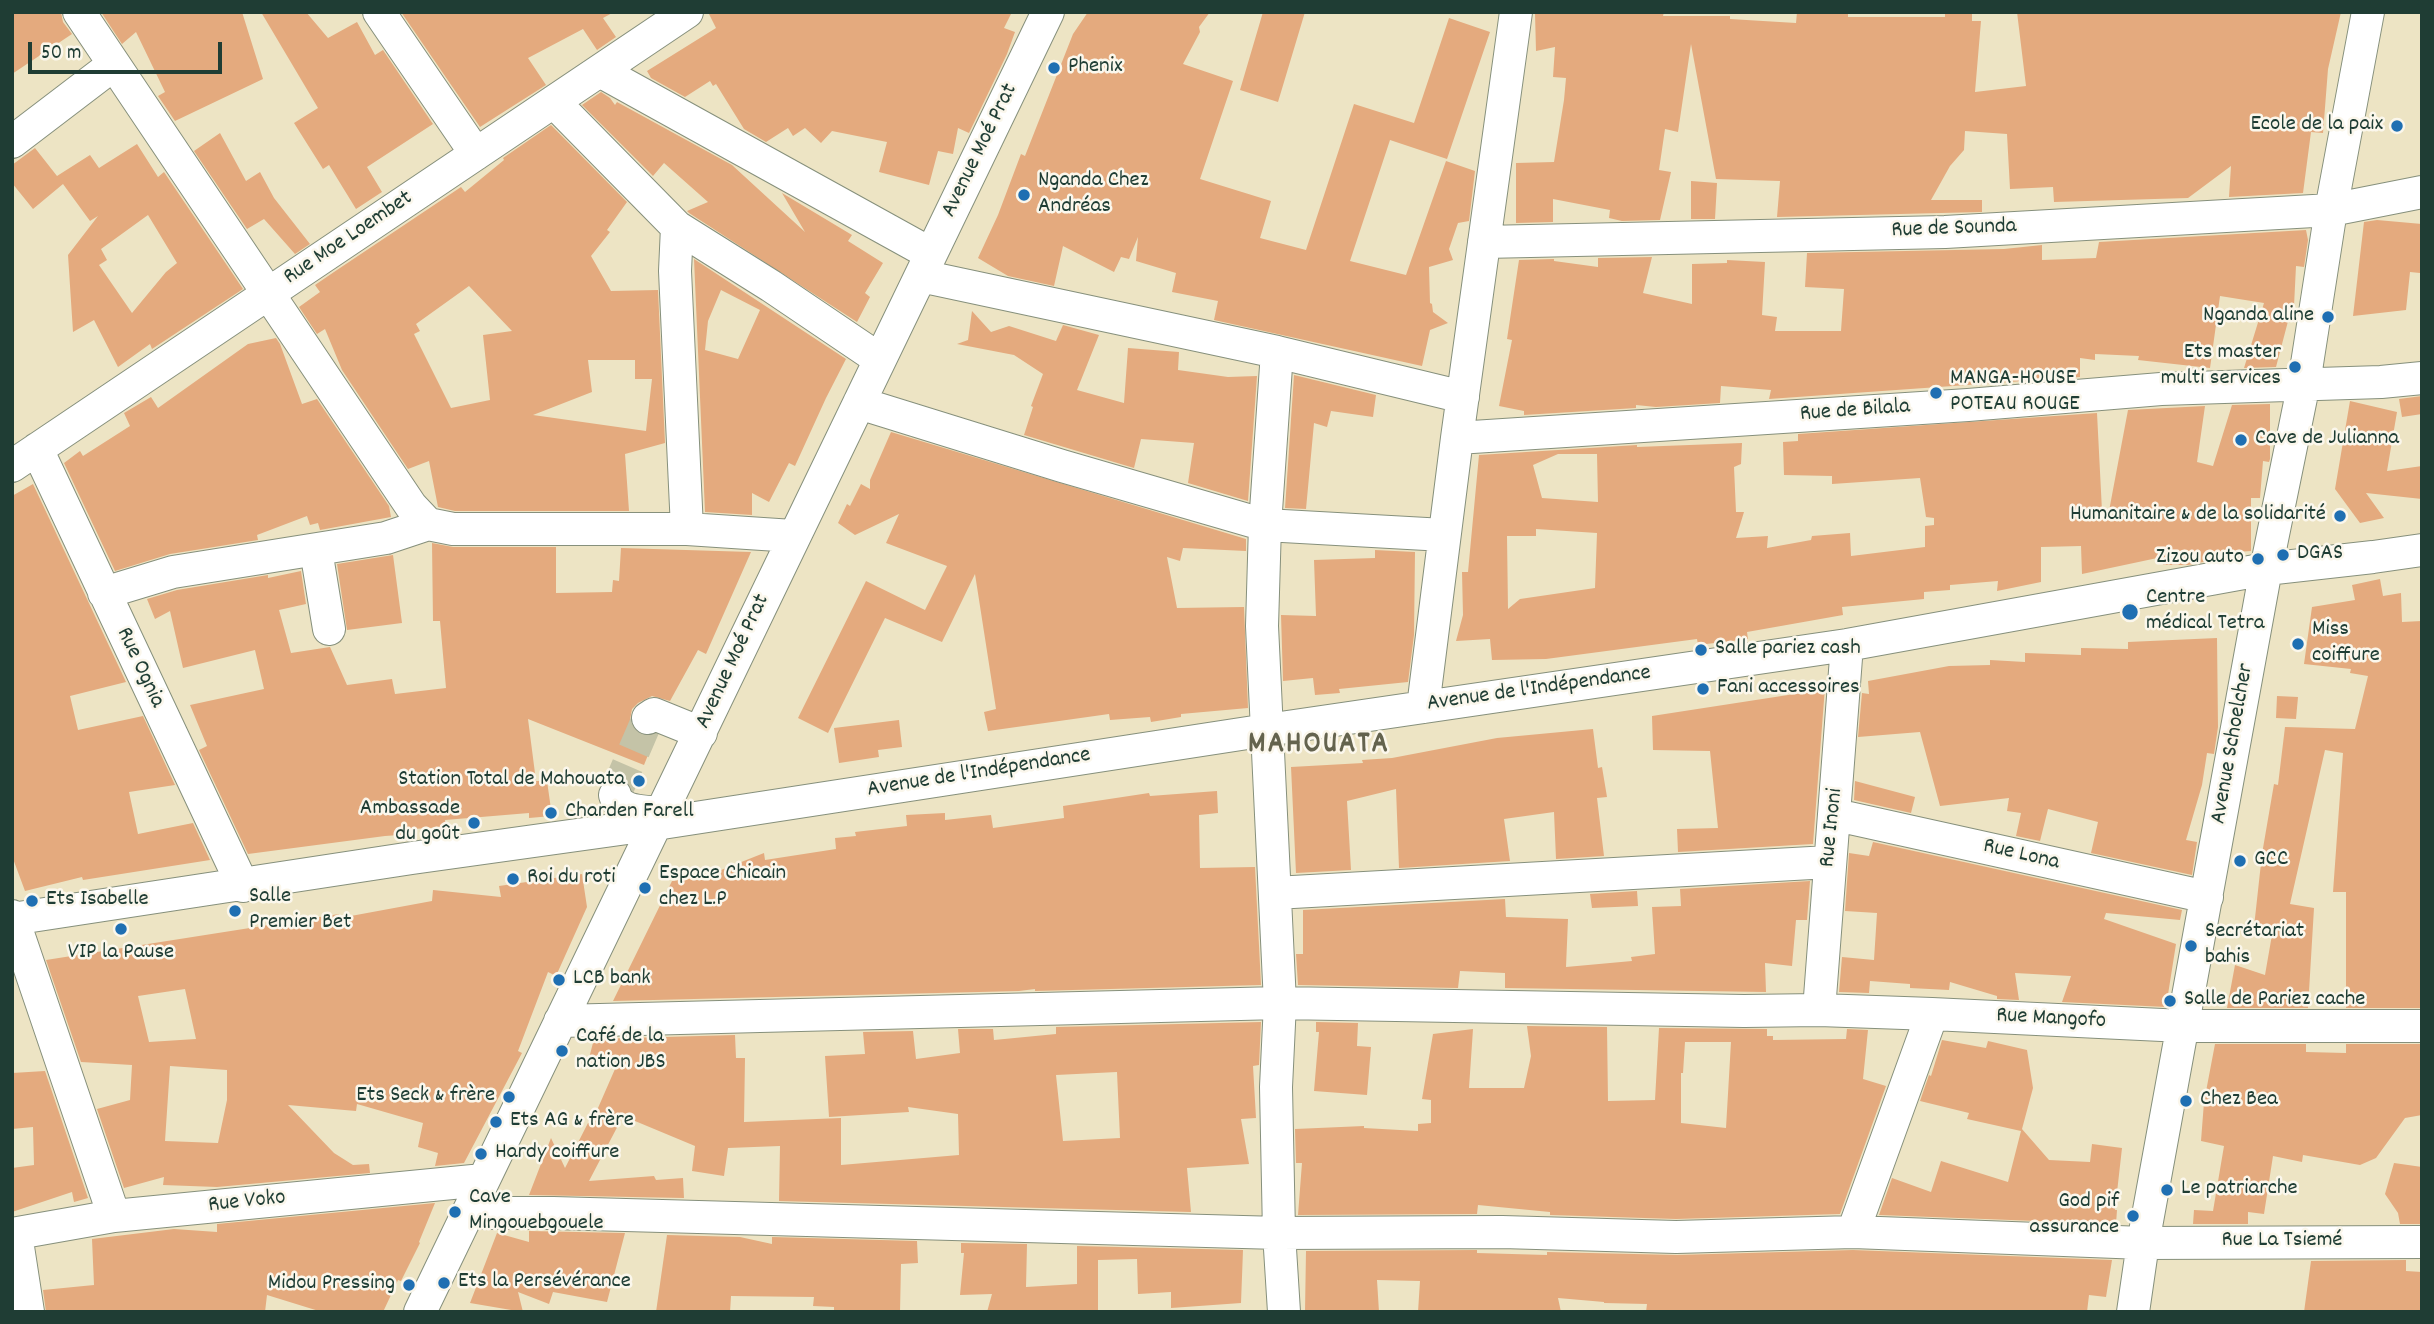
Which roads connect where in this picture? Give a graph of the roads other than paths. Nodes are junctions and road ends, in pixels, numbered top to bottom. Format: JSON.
{"nodes":[{"id":1,"x":79,"y":12,"type":"edge"},
{"id":2,"x":379,"y":12,"type":"edge"},
{"id":3,"x":687,"y":12,"type":"edge"},
{"id":4,"x":1048,"y":12,"type":"edge"},
{"id":5,"x":1517,"y":12,"type":"edge"},
{"id":6,"x":2368,"y":12,"type":"edge"},
{"id":7,"x":113,"y":65,"type":"junction"},
{"id":8,"x":600,"y":71,"type":"junction"},
{"id":9,"x":554,"y":102,"type":"junction"},
{"id":10,"x":12,"y":142,"type":"edge"},
{"id":11,"x":476,"y":153,"type":"junction"},
{"id":12,"x":2422,"y":192,"type":"edge"},
{"id":13,"x":2331,"y":210,"type":"junction"},
{"id":14,"x":677,"y":227,"type":"junction"},
{"id":15,"x":1484,"y":242,"type":"junction"},
{"id":16,"x":926,"y":265,"type":"junction"},
{"id":17,"x":269,"y":293,"type":"junction"},
{"id":18,"x":1277,"y":352,"type":"junction"},
{"id":19,"x":879,"y":359,"type":"junction"},
{"id":20,"x":2422,"y":378,"type":"edge"},
{"id":21,"x":2304,"y":383,"type":"junction"},
{"id":22,"x":1463,"y":397,"type":"junction"},
{"id":23,"x":859,"y":402,"type":"junction"},
{"id":24,"x":1457,"y":438,"type":"junction"},
{"id":25,"x":25,"y":458,"type":"edge"},
{"id":26,"x":428,"y":524,"type":"junction"},
{"id":27,"x":1265,"y":525,"type":"junction"},
{"id":28,"x":687,"y":529,"type":"junction"},
{"id":29,"x":1444,"y":535,"type":"junction"},
{"id":30,"x":793,"y":536,"type":"junction"},
{"id":31,"x":316,"y":550,"type":"junction"},
{"id":32,"x":2422,"y":550,"type":"edge"},
{"id":33,"x":2266,"y":569,"type":"junction"},
{"id":34,"x":104,"y":593,"type":"junction"},
{"id":35,"x":329,"y":629,"type":"dead end"},
{"id":36,"x":1847,"y":645,"type":"junction"},
{"id":37,"x":1423,"y":707,"type":"junction"},
{"id":38,"x":648,"y":718,"type":"dead end"},
{"id":39,"x":1267,"y":730,"type":"junction"},
{"id":40,"x":701,"y":733,"type":"junction"},
{"id":41,"x":615,"y":794,"type":"dead end"},
{"id":42,"x":1836,"y":815,"type":"junction"},
{"id":43,"x":659,"y":819,"type":"junction"},
{"id":44,"x":1829,"y":862,"type":"junction"},
{"id":45,"x":243,"y":886,"type":"junction"},
{"id":46,"x":1275,"y":893,"type":"junction"},
{"id":47,"x":2207,"y":897,"type":"junction"},
{"id":48,"x":13,"y":918,"type":"edge"},
{"id":49,"x":1280,"y":1003,"type":"junction"},
{"id":50,"x":1819,"y":1010,"type":"junction"},
{"id":51,"x":1932,"y":1014,"type":"junction"},
{"id":52,"x":560,"y":1021,"type":"junction"},
{"id":53,"x":2183,"y":1026,"type":"junction"},
{"id":54,"x":2422,"y":1026,"type":"edge"},
{"id":55,"x":483,"y":1180,"type":"junction"},
{"id":56,"x":469,"y":1213,"type":"junction"},
{"id":57,"x":114,"y":1216,"type":"junction"},
{"id":58,"x":1853,"y":1232,"type":"junction"},
{"id":59,"x":1279,"y":1233,"type":"junction"},
{"id":60,"x":14,"y":1234,"type":"edge"},
{"id":61,"x":2143,"y":1242,"type":"junction"},
{"id":62,"x":2422,"y":1242,"type":"edge"},
{"id":63,"x":28,"y":1312,"type":"edge"},
{"id":64,"x":420,"y":1312,"type":"edge"},
{"id":65,"x":1284,"y":1312,"type":"edge"},
{"id":66,"x":2133,"y":1312,"type":"edge"}],
"edges":[{"from":1,"to":7,"type":"street"},
{"from":2,"to":11,"type":"street"},
{"from":3,"to":8,"type":"street","name":"Rue Moe Loembet"},
{"from":4,"to":16,"type":"street","name":"Avenue Moé Prat"},
{"from":5,"to":15,"type":"street"},
{"from":6,"to":13,"type":"street","name":"Avenue Schoelcher"},
{"from":7,"to":10,"type":"street"},
{"from":7,"to":17,"type":"street"},
{"from":8,"to":9,"type":"street","name":"Rue Moe Loembet"},
{"from":8,"to":16,"type":"street"},
{"from":9,"to":11,"type":"street","name":"Rue Moe Loembet"},
{"from":9,"to":14,"type":"street"},
{"from":11,"to":17,"type":"street","name":"Rue Moe Loembet"},
{"from":12,"to":13,"type":"street","name":"Rue de Sounda"},
{"from":13,"to":15,"type":"street","name":"Rue de Sounda"},
{"from":13,"to":21,"type":"street","name":"Avenue Schoelcher"},
{"from":14,"to":19,"type":"street"},
{"from":14,"to":28,"type":"street"},
{"from":15,"to":22,"type":"street"},
{"from":16,"to":18,"type":"street"},
{"from":16,"to":19,"type":"street","name":"Avenue Moé Prat"},
{"from":17,"to":25,"type":"street","name":"Rue Moe Loembet"},
{"from":17,"to":26,"type":"street"},
{"from":18,"to":22,"type":"street"},
{"from":18,"to":27,"type":"street"},
{"from":19,"to":23,"type":"street","name":"Avenue Moé Prat"},
{"from":20,"to":21,"type":"street","name":"Rue de Bilala"},
{"from":21,"to":24,"type":"street","name":"Rue de Bilala"},
{"from":21,"to":33,"type":"street","name":"Avenue Schoelcher"},
{"from":22,"to":24,"type":"street"},
{"from":23,"to":27,"type":"street"},
{"from":23,"to":30,"type":"street","name":"Avenue Moé Prat"},
{"from":24,"to":29,"type":"street"},
{"from":25,"to":34,"type":"street","name":"Rue Ognia"},
{"from":26,"to":28,"type":"street"},
{"from":26,"to":31,"type":"street"},
{"from":27,"to":29,"type":"street"},
{"from":27,"to":39,"type":"street"},
{"from":28,"to":30,"type":"street"},
{"from":29,"to":37,"type":"street"},
{"from":30,"to":40,"type":"street","name":"Avenue Moé Prat"},
{"from":31,"to":34,"type":"street"},
{"from":31,"to":35,"type":"street"},
{"from":32,"to":33,"type":"street","name":"Avenue de l'Indépendance"},
{"from":33,"to":36,"type":"street","name":"Avenue de l'Indépendance"},
{"from":33,"to":47,"type":"street","name":"Avenue Schoelcher"},
{"from":34,"to":45,"type":"street","name":"Rue Ognia"},
{"from":36,"to":37,"type":"street","name":"Avenue de l'Indépendance"},
{"from":36,"to":42,"type":"street","name":"Rue Inoni"},
{"from":37,"to":39,"type":"street","name":"Avenue de l'Indépendance"},
{"from":38,"to":40,"type":"street"},
{"from":39,"to":43,"type":"street","name":"Avenue de l'Indépendance"},
{"from":39,"to":46,"type":"street"},
{"from":40,"to":43,"type":"street","name":"Avenue Moé Prat"},
{"from":41,"to":43,"type":"street"},
{"from":42,"to":44,"type":"street","name":"Rue Inoni"},
{"from":42,"to":47,"type":"street","name":"Rue Lona"},
{"from":43,"to":45,"type":"street"},
{"from":43,"to":52,"type":"street","name":"Avenue Moé Prat"},
{"from":44,"to":46,"type":"street"},
{"from":44,"to":50,"type":"street","name":"Rue Inoni"},
{"from":45,"to":48,"type":"street"},
{"from":46,"to":49,"type":"street"},
{"from":47,"to":53,"type":"street","name":"Avenue Schoelcher"},
{"from":48,"to":57,"type":"street"},
{"from":49,"to":50,"type":"street","name":"Rue Mangofo"},
{"from":49,"to":52,"type":"street","name":"Rue Mangofo"},
{"from":49,"to":59,"type":"street"},
{"from":50,"to":51,"type":"street","name":"Rue Mangofo"},
{"from":51,"to":53,"type":"street","name":"Rue Mangofo"},
{"from":51,"to":58,"type":"street"},
{"from":52,"to":55,"type":"street","name":"Avenue Moé Prat"},
{"from":53,"to":54,"type":"street","name":"Rue Mangofo"},
{"from":53,"to":61,"type":"street","name":"Avenue Schoelcher"},
{"from":55,"to":56,"type":"street","name":"Avenue Moé Prat"},
{"from":55,"to":57,"type":"street","name":"Rue Voko"},
{"from":56,"to":59,"type":"street","name":"Rue La Tsiemé"},
{"from":56,"to":64,"type":"street","name":"Avenue Moé Prat"},
{"from":57,"to":60,"type":"street","name":"Rue Voko"},
{"from":58,"to":59,"type":"street","name":"Rue La Tsiemé"},
{"from":58,"to":61,"type":"street","name":"Rue La Tsiemé"},
{"from":59,"to":65,"type":"street"},
{"from":60,"to":63,"type":"street"},
{"from":61,"to":62,"type":"street","name":"Rue La Tsiemé"},
{"from":61,"to":66,"type":"street","name":"Avenue Schoelcher"}]}
